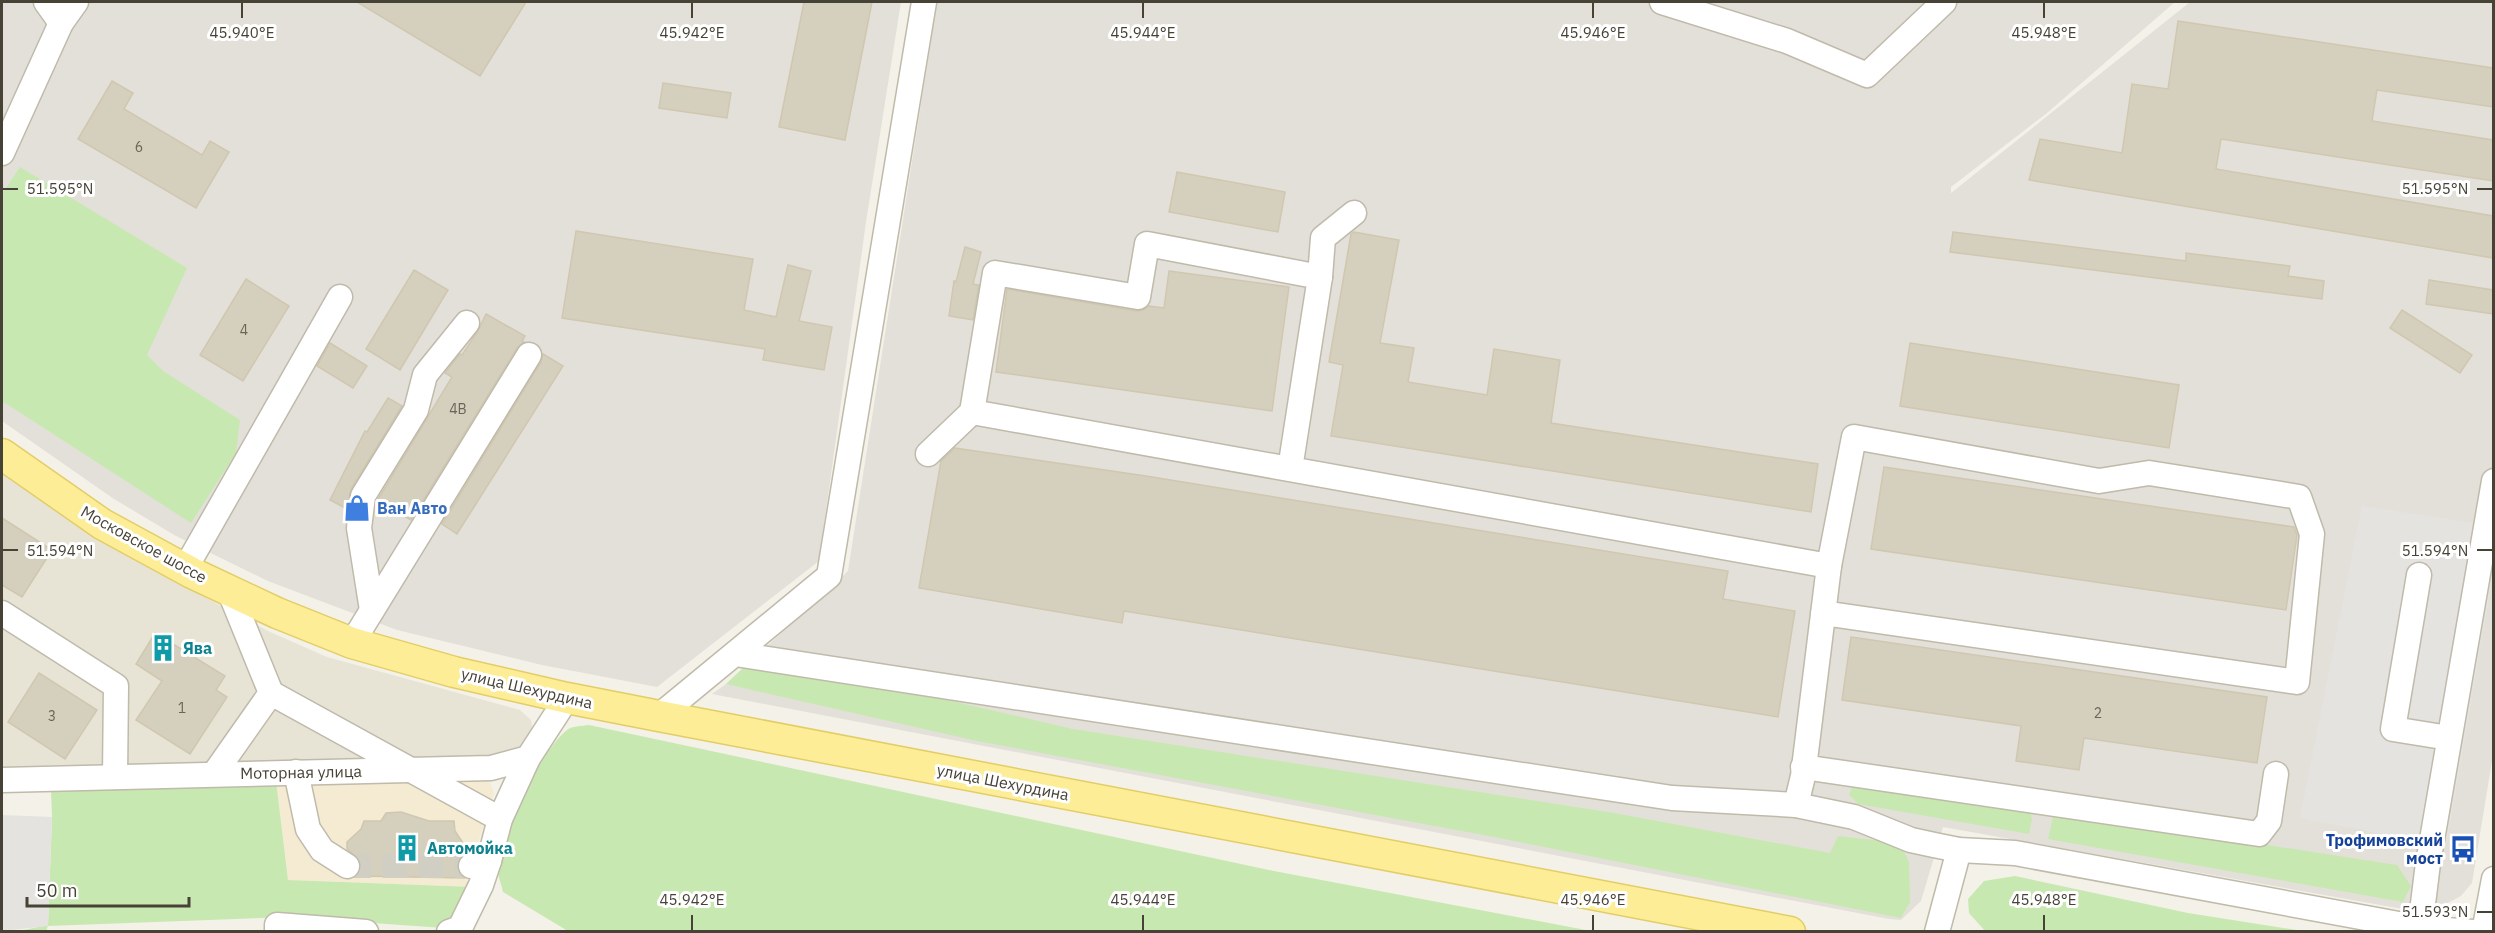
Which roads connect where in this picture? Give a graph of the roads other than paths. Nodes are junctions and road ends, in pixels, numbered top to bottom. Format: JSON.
{"nodes":[{"id":1,"x":46,"y":2,"type":"edge"},
{"id":2,"x":76,"y":2,"type":"edge"},
{"id":3,"x":924,"y":2,"type":"edge"},
{"id":4,"x":1662,"y":2,"type":"edge"},
{"id":5,"x":1944,"y":2,"type":"edge"},
{"id":6,"x":61,"y":23,"type":"junction"},
{"id":7,"x":2,"y":153,"type":"edge"},
{"id":8,"x":1354,"y":213,"type":"dead end"},
{"id":9,"x":1320,"y":277,"type":"junction"},
{"id":10,"x":340,"y":297,"type":"dead end"},
{"id":11,"x":467,"y":323,"type":"dead end"},
{"id":12,"x":530,"y":355,"type":"dead end"},
{"id":13,"x":972,"y":412,"type":"junction"},
{"id":14,"x":2,"y":454,"type":"edge"},
{"id":15,"x":928,"y":454,"type":"dead end"},
{"id":16,"x":1290,"y":469,"type":"junction"},
{"id":17,"x":2493,"y":481,"type":"edge"},
{"id":18,"x":1829,"y":566,"type":"junction"},
{"id":19,"x":185,"y":569,"type":"junction"},
{"id":20,"x":2420,"y":575,"type":"dead end"},
{"id":21,"x":229,"y":590,"type":"junction"},
{"id":22,"x":372,"y":610,"type":"junction"},
{"id":23,"x":2,"y":613,"type":"edge"},
{"id":24,"x":1823,"y":613,"type":"junction"},
{"id":25,"x":352,"y":643,"type":"junction"},
{"id":26,"x":735,"y":654,"type":"junction"},
{"id":27,"x":271,"y":693,"type":"junction"},
{"id":28,"x":567,"y":698,"type":"junction"},
{"id":29,"x":659,"y":716,"type":"junction"},
{"id":30,"x":2450,"y":738,"type":"junction"},
{"id":31,"x":528,"y":758,"type":"junction"},
{"id":32,"x":1803,"y":767,"type":"junction"},
{"id":33,"x":410,"y":770,"type":"junction"},
{"id":34,"x":296,"y":772,"type":"junction"},
{"id":35,"x":214,"y":774,"type":"junction"},
{"id":36,"x":2276,"y":774,"type":"dead end"},
{"id":37,"x":115,"y":777,"type":"junction"},
{"id":38,"x":2,"y":780,"type":"edge"},
{"id":39,"x":1796,"y":805,"type":"junction"},
{"id":40,"x":500,"y":819,"type":"junction"},
{"id":41,"x":1959,"y":850,"type":"junction"},
{"id":42,"x":347,"y":866,"type":"tunnel mouth"},
{"id":43,"x":2493,"y":879,"type":"edge"},
{"id":44,"x":2420,"y":928,"type":"junction"},
{"id":45,"x":277,"y":932,"type":"edge"},
{"id":46,"x":366,"y":932,"type":"edge"},
{"id":47,"x":449,"y":932,"type":"edge"},
{"id":48,"x":1790,"y":932,"type":"edge"},
{"id":49,"x":1937,"y":932,"type":"edge"},
{"id":50,"x":2473,"y":932,"type":"edge"},
{"id":51,"x":2484,"y":932,"type":"edge"}],
"edges":[{"from":1,"to":6,"type":"street"},
{"from":2,"to":6,"type":"street"},
{"from":3,"to":26,"type":"street"},
{"from":4,"to":5,"type":"street"},
{"from":6,"to":7,"type":"street"},
{"from":8,"to":9,"type":"street"},
{"from":9,"to":13,"type":"street"},
{"from":9,"to":16,"type":"street"},
{"from":10,"to":19,"type":"street"},
{"from":11,"to":22,"type":"street"},
{"from":12,"to":22,"type":"street"},
{"from":13,"to":15,"type":"street"},
{"from":13,"to":16,"type":"street"},
{"from":14,"to":19,"type":"main road","name":"Московское шоссе"},
{"from":16,"to":18,"type":"street"},
{"from":17,"to":30,"type":"street"},
{"from":18,"to":24,"type":"street"},
{"from":18,"to":24,"type":"street"},
{"from":19,"to":21,"type":"main road","name":"Московское шоссе"},
{"from":20,"to":30,"type":"street"},
{"from":21,"to":25,"type":"main road","name":"улица Шехурдина"},
{"from":21,"to":27,"type":"street"},
{"from":22,"to":25,"type":"street"},
{"from":23,"to":37,"type":"street"},
{"from":24,"to":32,"type":"street"},
{"from":25,"to":28,"type":"main road","name":"улица Шехурдина"},
{"from":26,"to":29,"type":"street"},
{"from":26,"to":39,"type":"street"},
{"from":27,"to":33,"type":"street"},
{"from":27,"to":35,"type":"street"},
{"from":28,"to":29,"type":"main road","name":"улица Шехурдина"},
{"from":28,"to":31,"type":"street"},
{"from":29,"to":48,"type":"main road","name":"улица Шехурдина"},
{"from":30,"to":44,"type":"street"},
{"from":31,"to":33,"type":"street","name":"Моторная улица"},
{"from":31,"to":40,"type":"street"},
{"from":32,"to":36,"type":"street"},
{"from":32,"to":39,"type":"street"},
{"from":33,"to":34,"type":"street","name":"Моторная улица"},
{"from":33,"to":40,"type":"street"},
{"from":34,"to":35,"type":"street","name":"Моторная улица"},
{"from":34,"to":42,"type":"street"},
{"from":35,"to":37,"type":"street","name":"Моторная улица"},
{"from":37,"to":38,"type":"street","name":"Моторная улица"},
{"from":39,"to":41,"type":"street"},
{"from":40,"to":47,"type":"street"},
{"from":41,"to":44,"type":"street"},
{"from":41,"to":49,"type":"street"},
{"from":43,"to":51,"type":"street"},
{"from":44,"to":50,"type":"street"},
{"from":45,"to":46,"type":"street"}]}
